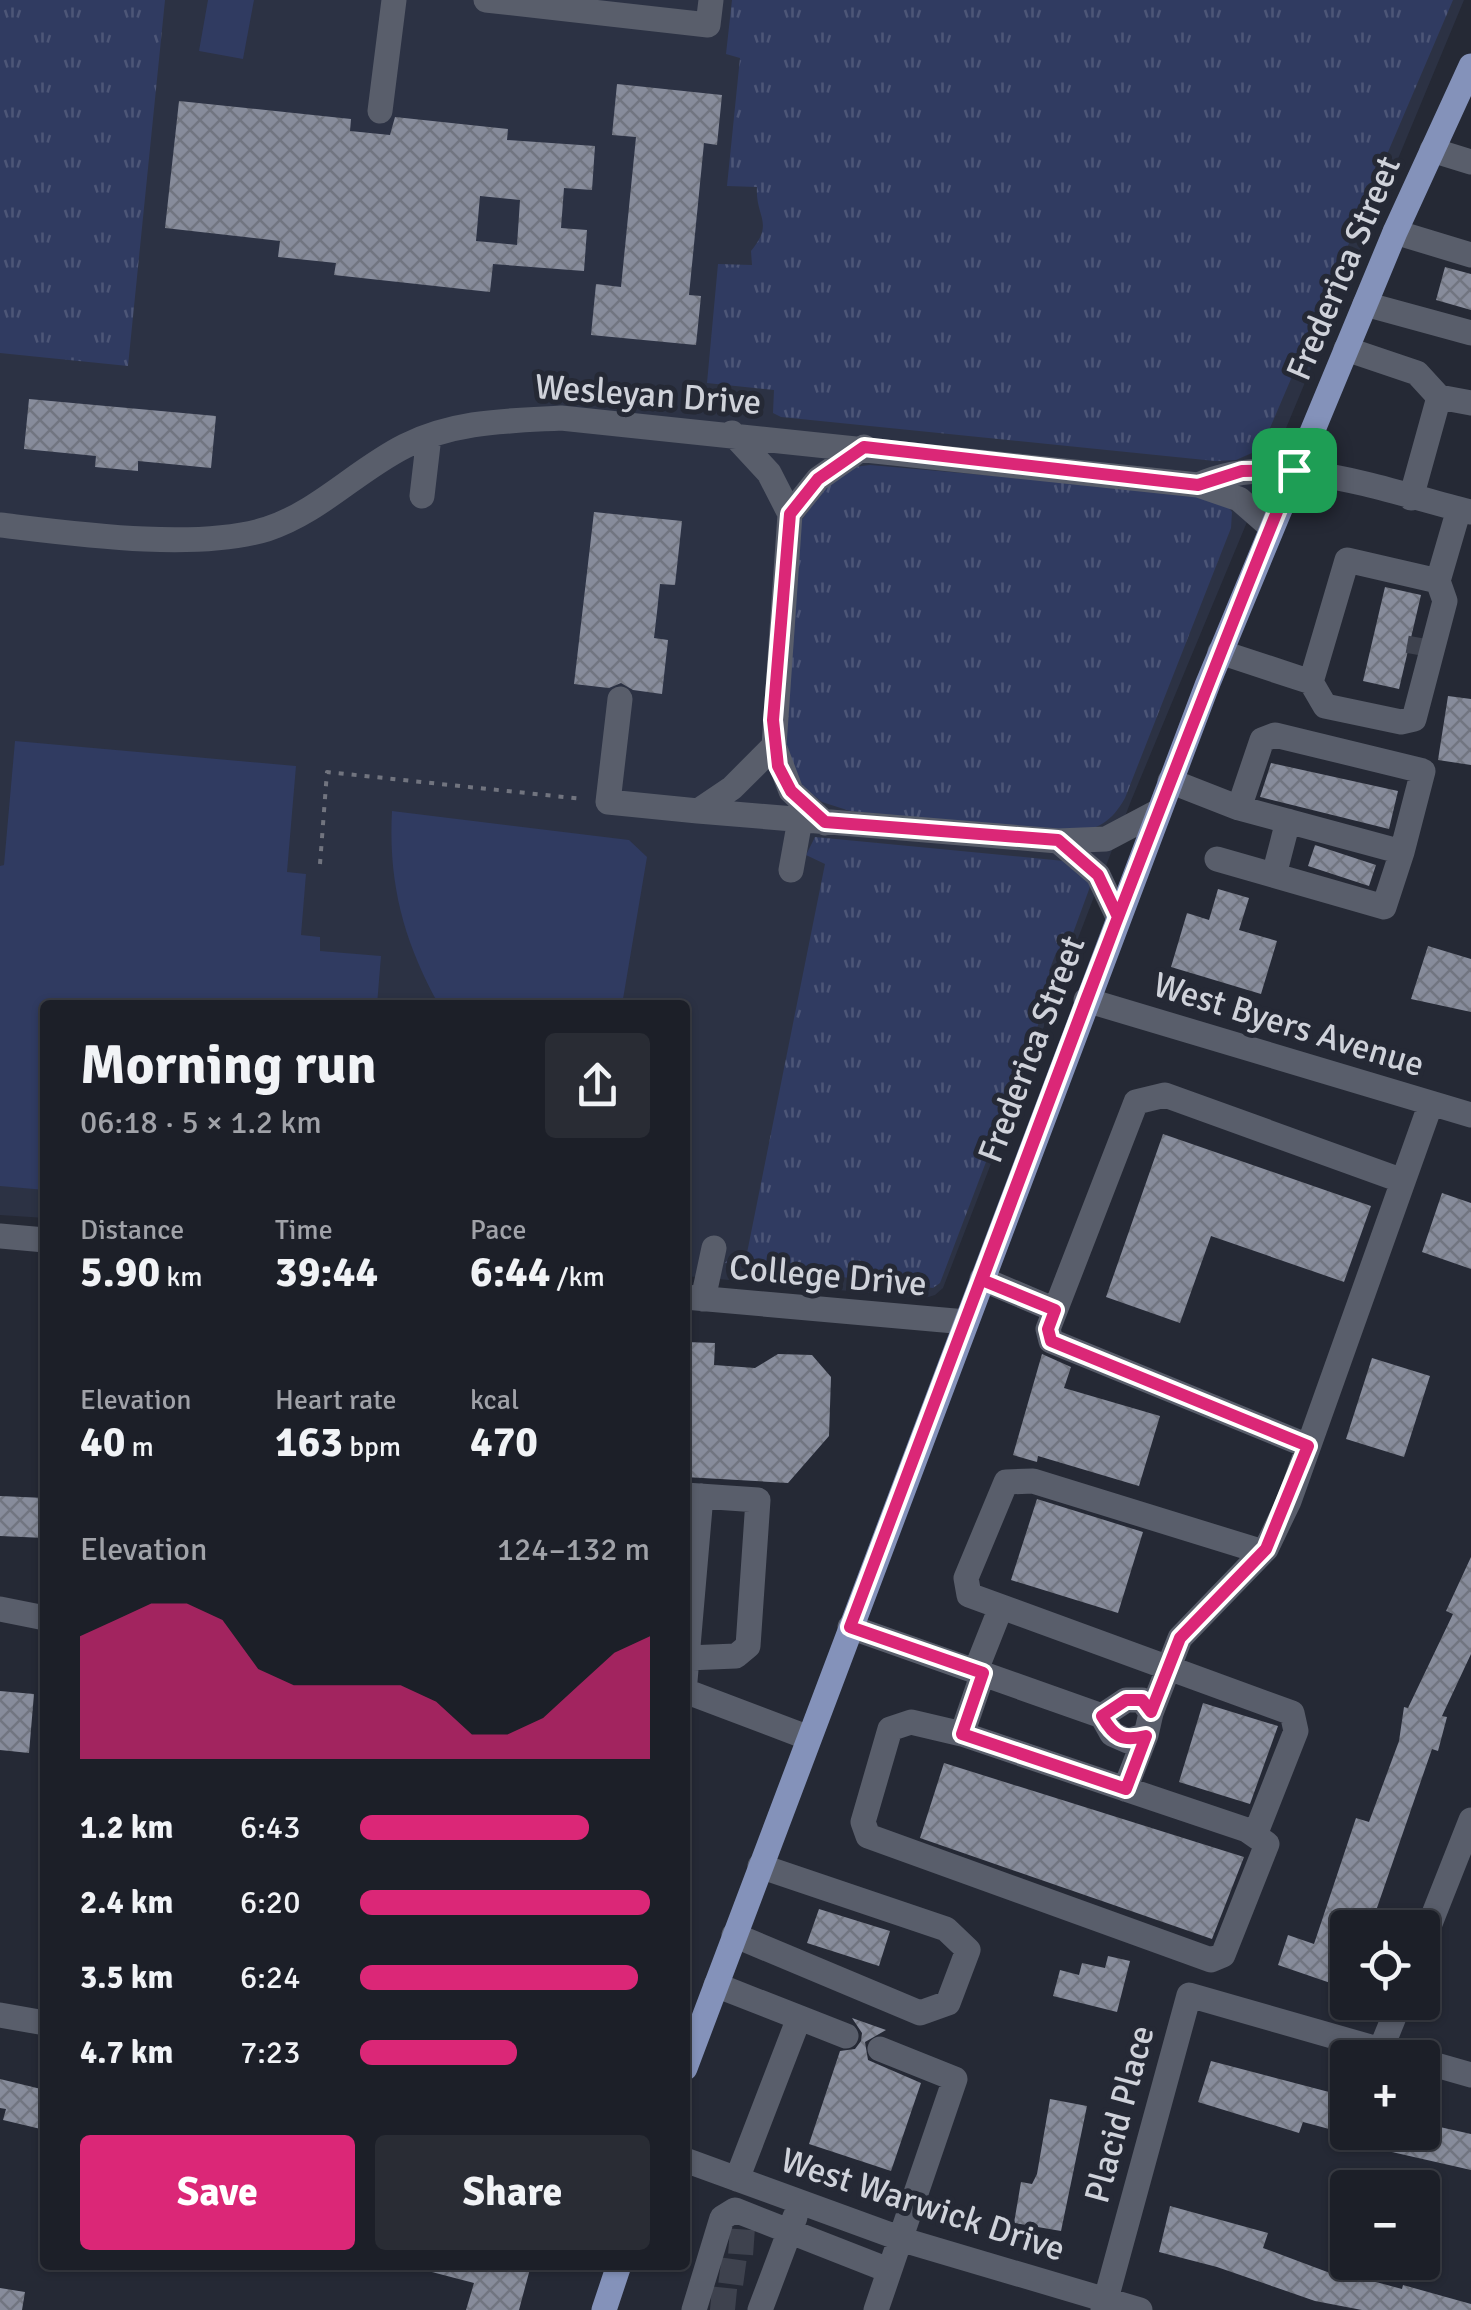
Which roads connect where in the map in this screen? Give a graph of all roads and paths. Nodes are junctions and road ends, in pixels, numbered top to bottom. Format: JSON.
{"nodes":[{"id":1,"x":394,"y":0,"type":"edge"},
{"id":2,"x":486,"y":0,"type":"edge"},
{"id":3,"x":710,"y":0,"type":"edge"},
{"id":4,"x":1471,"y":66,"type":"edge"},
{"id":5,"x":380,"y":111,"type":"dead end"},
{"id":6,"x":1432,"y":150,"type":"junction"},
{"id":7,"x":1471,"y":162,"type":"edge"},
{"id":8,"x":1396,"y":232,"type":"junction"},
{"id":9,"x":1469,"y":258,"type":"edge"},
{"id":10,"x":1365,"y":304,"type":"junction"},
{"id":11,"x":1465,"y":328,"type":"edge"},
{"id":12,"x":1346,"y":349,"type":"junction"},
{"id":13,"x":1439,"y":397,"type":"junction"},
{"id":14,"x":1471,"y":403,"type":"edge"},
{"id":15,"x":732,"y":433,"type":"junction"},
{"id":16,"x":429,"y":436,"type":"junction"},
{"id":17,"x":864,"y":447,"type":"junction"},
{"id":18,"x":1294,"y":470,"type":"junction"},
{"id":19,"x":1198,"y":485,"type":"junction"},
{"id":20,"x":422,"y":496,"type":"dead end"},
{"id":21,"x":1410,"y":498,"type":"junction"},
{"id":22,"x":1465,"y":511,"type":"edge"},
{"id":23,"x":790,"y":514,"type":"junction"},
{"id":24,"x":0,"y":525,"type":"edge"},
{"id":25,"x":1270,"y":527,"type":"junction"},
{"id":26,"x":1438,"y":581,"type":"junction"},
{"id":27,"x":1442,"y":611,"type":"junction"},
{"id":28,"x":1220,"y":652,"type":"junction"},
{"id":29,"x":1315,"y":689,"type":"junction"},
{"id":30,"x":620,"y":699,"type":"dead end"},
{"id":31,"x":774,"y":746,"type":"junction"},
{"id":32,"x":1170,"y":781,"type":"junction"},
{"id":33,"x":608,"y":802,"type":"junction"},
{"id":34,"x":1239,"y":808,"type":"junction"},
{"id":35,"x":1158,"y":811,"type":"junction"},
{"id":36,"x":698,"y":812,"type":"junction"},
{"id":37,"x":813,"y":821,"type":"junction"},
{"id":38,"x":1288,"y":821,"type":"junction"},
{"id":39,"x":1058,"y":840,"type":"junction"},
{"id":40,"x":1402,"y":852,"type":"junction"},
{"id":41,"x":1217,"y":859,"type":"dead end"},
{"id":42,"x":320,"y":864,"type":"dead end"},
{"id":43,"x":791,"y":870,"type":"dead end"},
{"id":44,"x":1277,"y":876,"type":"junction"},
{"id":45,"x":1118,"y":917,"type":"junction"},
{"id":46,"x":1086,"y":1000,"type":"junction"},
{"id":47,"x":1431,"y":1103,"type":"junction"},
{"id":48,"x":1471,"y":1115,"type":"edge"},
{"id":49,"x":1403,"y":1181,"type":"junction"},
{"id":50,"x":0,"y":1236,"type":"edge"},
{"id":51,"x":40,"y":1240,"type":"edge"},
{"id":52,"x":714,"y":1248,"type":"dead end"},
{"id":53,"x":982,"y":1280,"type":"junction"},
{"id":54,"x":694,"y":1298,"type":"edge"},
{"id":55,"x":1055,"y":1310,"type":"junction"},
{"id":56,"x":966,"y":1322,"type":"junction"},
{"id":57,"x":1308,"y":1446,"type":"junction"},
{"id":58,"x":693,"y":1496,"type":"edge"},
{"id":59,"x":1263,"y":1552,"type":"junction"},
{"id":60,"x":690,"y":1573,"type":"edge"},
{"id":61,"x":1001,"y":1607,"type":"junction"},
{"id":62,"x":0,"y":1609,"type":"edge"},
{"id":63,"x":40,"y":1617,"type":"edge"},
{"id":64,"x":850,"y":1627,"type":"junction"},
{"id":65,"x":1169,"y":1666,"type":"junction"},
{"id":66,"x":690,"y":1669,"type":"edge"},
{"id":67,"x":979,"y":1671,"type":"junction"},
{"id":68,"x":690,"y":1694,"type":"edge"},
{"id":69,"x":1102,"y":1716,"type":"junction"},
{"id":70,"x":1149,"y":1724,"type":"junction"},
{"id":71,"x":962,"y":1734,"type":"junction"},
{"id":72,"x":808,"y":1738,"type":"junction"},
{"id":73,"x":1126,"y":1789,"type":"junction"},
{"id":74,"x":1471,"y":1820,"type":"edge"},
{"id":75,"x":1254,"y":1835,"type":"junction"},
{"id":76,"x":760,"y":1866,"type":"junction"},
{"id":77,"x":1435,"y":1910,"type":"edge"},
{"id":78,"x":734,"y":1935,"type":"junction"},
{"id":79,"x":716,"y":1985,"type":"junction"},
{"id":80,"x":0,"y":2015,"type":"edge"},
{"id":81,"x":798,"y":2018,"type":"junction"},
{"id":82,"x":40,"y":2022,"type":"edge"},
{"id":83,"x":846,"y":2036,"type":"dead end"},
{"id":84,"x":1350,"y":2040,"type":"edge"},
{"id":85,"x":880,"y":2049,"type":"dead end"},
{"id":86,"x":690,"y":2055,"type":"edge"},
{"id":87,"x":1440,"y":2066,"type":"edge"},
{"id":88,"x":1471,"y":2075,"type":"edge"},
{"id":89,"x":690,"y":2162,"type":"edge"},
{"id":90,"x":738,"y":2179,"type":"junction"},
{"id":91,"x":802,"y":2202,"type":"junction"},
{"id":92,"x":898,"y":2238,"type":"junction"},
{"id":93,"x":776,"y":2239,"type":"junction"},
{"id":94,"x":616,"y":2270,"type":"edge"},
{"id":95,"x":888,"y":2270,"type":"junction"},
{"id":96,"x":701,"y":2302,"type":"edge"},
{"id":97,"x":755,"y":2305,"type":"edge"},
{"id":98,"x":1104,"y":2305,"type":"edge"},
{"id":99,"x":604,"y":2310,"type":"edge"},
{"id":100,"x":876,"y":2310,"type":"edge"},
{"id":101,"x":1140,"y":2310,"type":"edge"}],
"edges":[{"from":1,"to":5,"type":"street"},
{"from":2,"to":3,"type":"street"},
{"from":4,"to":6,"type":"main road","name":"Frederica Street"},
{"from":6,"to":7,"type":"street"},
{"from":6,"to":8,"type":"main road","name":"Frederica Street"},
{"from":8,"to":9,"type":"street"},
{"from":8,"to":10,"type":"main road","name":"Frederica Street"},
{"from":10,"to":11,"type":"street"},
{"from":10,"to":12,"type":"main road","name":"Frederica Street"},
{"from":12,"to":13,"type":"street"},
{"from":12,"to":18,"type":"main road","name":"Frederica Street"},
{"from":13,"to":14,"type":"street"},
{"from":13,"to":21,"type":"street"},
{"from":15,"to":16,"type":"street","name":"Wesleyan Drive"},
{"from":15,"to":17,"type":"street","name":"Wesleyan Drive"},
{"from":15,"to":23,"type":"street"},
{"from":16,"to":20,"type":"street"},
{"from":16,"to":24,"type":"street","name":"Wesleyan Drive"},
{"from":17,"to":19,"type":"street","name":"Wesleyan Drive"},
{"from":17,"to":23,"type":"street"},
{"from":18,"to":19,"type":"street","name":"Wesleyan Drive"},
{"from":18,"to":21,"type":"street","name":"Wesleyan Drive"},
{"from":18,"to":25,"type":"main road","name":"Frederica Street"},
{"from":19,"to":25,"type":"street","name":"Wesleyan Drive"},
{"from":21,"to":22,"type":"street","name":"Wesleyan Drive"},
{"from":22,"to":26,"type":"street"},
{"from":23,"to":31,"type":"street"},
{"from":25,"to":28,"type":"main road","name":"Frederica Street"},
{"from":26,"to":27,"type":"street"},
{"from":26,"to":29,"type":"street"},
{"from":27,"to":29,"type":"street"},
{"from":27,"to":29,"type":"street"},
{"from":28,"to":29,"type":"street"},
{"from":28,"to":32,"type":"main road","name":"Frederica Street"},
{"from":30,"to":33,"type":"street"},
{"from":31,"to":36,"type":"street"},
{"from":31,"to":37,"type":"street"},
{"from":32,"to":34,"type":"street"},
{"from":32,"to":35,"type":"main road","name":"Frederica Street"},
{"from":33,"to":36,"type":"street"},
{"from":33,"to":42,"type":"path"},
{"from":34,"to":38,"type":"street"},
{"from":34,"to":40,"type":"street"},
{"from":35,"to":39,"type":"street"},
{"from":35,"to":45,"type":"main road","name":"Frederica Street"},
{"from":36,"to":37,"type":"street"},
{"from":37,"to":39,"type":"street"},
{"from":37,"to":43,"type":"street"},
{"from":38,"to":40,"type":"street"},
{"from":38,"to":44,"type":"street"},
{"from":39,"to":45,"type":"street"},
{"from":40,"to":44,"type":"street"},
{"from":41,"to":44,"type":"street"},
{"from":45,"to":46,"type":"main road","name":"Frederica Street"},
{"from":46,"to":47,"type":"street","name":"West Byers Avenue"},
{"from":46,"to":53,"type":"main road","name":"Frederica Street"},
{"from":47,"to":48,"type":"street","name":"West Byers Avenue"},
{"from":47,"to":49,"type":"street"},
{"from":49,"to":55,"type":"street"},
{"from":49,"to":57,"type":"street"},
{"from":50,"to":51,"type":"street"},
{"from":52,"to":54,"type":"street"},
{"from":53,"to":55,"type":"street"},
{"from":53,"to":56,"type":"main road","name":"Frederica Street"},
{"from":54,"to":56,"type":"street","name":"College Drive"},
{"from":55,"to":57,"type":"street"},
{"from":56,"to":64,"type":"main road","name":"Frederica Street"},
{"from":57,"to":59,"type":"street"},
{"from":58,"to":60,"type":"street"},
{"from":58,"to":66,"type":"street"},
{"from":59,"to":61,"type":"street"},
{"from":59,"to":65,"type":"street"},
{"from":61,"to":65,"type":"street"},
{"from":61,"to":67,"type":"street"},
{"from":62,"to":63,"type":"street"},
{"from":64,"to":67,"type":"street"},
{"from":64,"to":72,"type":"main road","name":"Frederica Street"},
{"from":65,"to":70,"type":"street"},
{"from":65,"to":75,"type":"street"},
{"from":67,"to":69,"type":"street"},
{"from":67,"to":71,"type":"street"},
{"from":68,"to":72,"type":"street"},
{"from":69,"to":70,"type":"street"},
{"from":69,"to":70,"type":"street"},
{"from":70,"to":73,"type":"street"},
{"from":71,"to":73,"type":"street"},
{"from":71,"to":75,"type":"street"},
{"from":72,"to":76,"type":"main road","name":"Frederica Street"},
{"from":73,"to":75,"type":"street"},
{"from":74,"to":77,"type":"street"},
{"from":76,"to":78,"type":"main road","name":"Frederica Street"},
{"from":76,"to":78,"type":"street"},
{"from":78,"to":79,"type":"main road","name":"Frederica Street"},
{"from":79,"to":81,"type":"street"},
{"from":79,"to":86,"type":"main road","name":"Frederica Street"},
{"from":80,"to":82,"type":"street"},
{"from":81,"to":83,"type":"street"},
{"from":81,"to":90,"type":"street"},
{"from":84,"to":98,"type":"street","name":"Placid Place"},
{"from":85,"to":92,"type":"street"},
{"from":87,"to":88,"type":"street"},
{"from":89,"to":90,"type":"street","name":"West Warwick Drive"},
{"from":90,"to":91,"type":"street","name":"West Warwick Drive"},
{"from":91,"to":92,"type":"street","name":"West Warwick Drive"},
{"from":91,"to":93,"type":"street"},
{"from":92,"to":95,"type":"street"},
{"from":92,"to":98,"type":"street","name":"West Warwick Drive"},
{"from":93,"to":95,"type":"street"},
{"from":93,"to":96,"type":"street"},
{"from":93,"to":97,"type":"street"},
{"from":94,"to":99,"type":"main road"},
{"from":95,"to":100,"type":"street"},
{"from":98,"to":101,"type":"street","name":"West Warwick Drive"}]}
